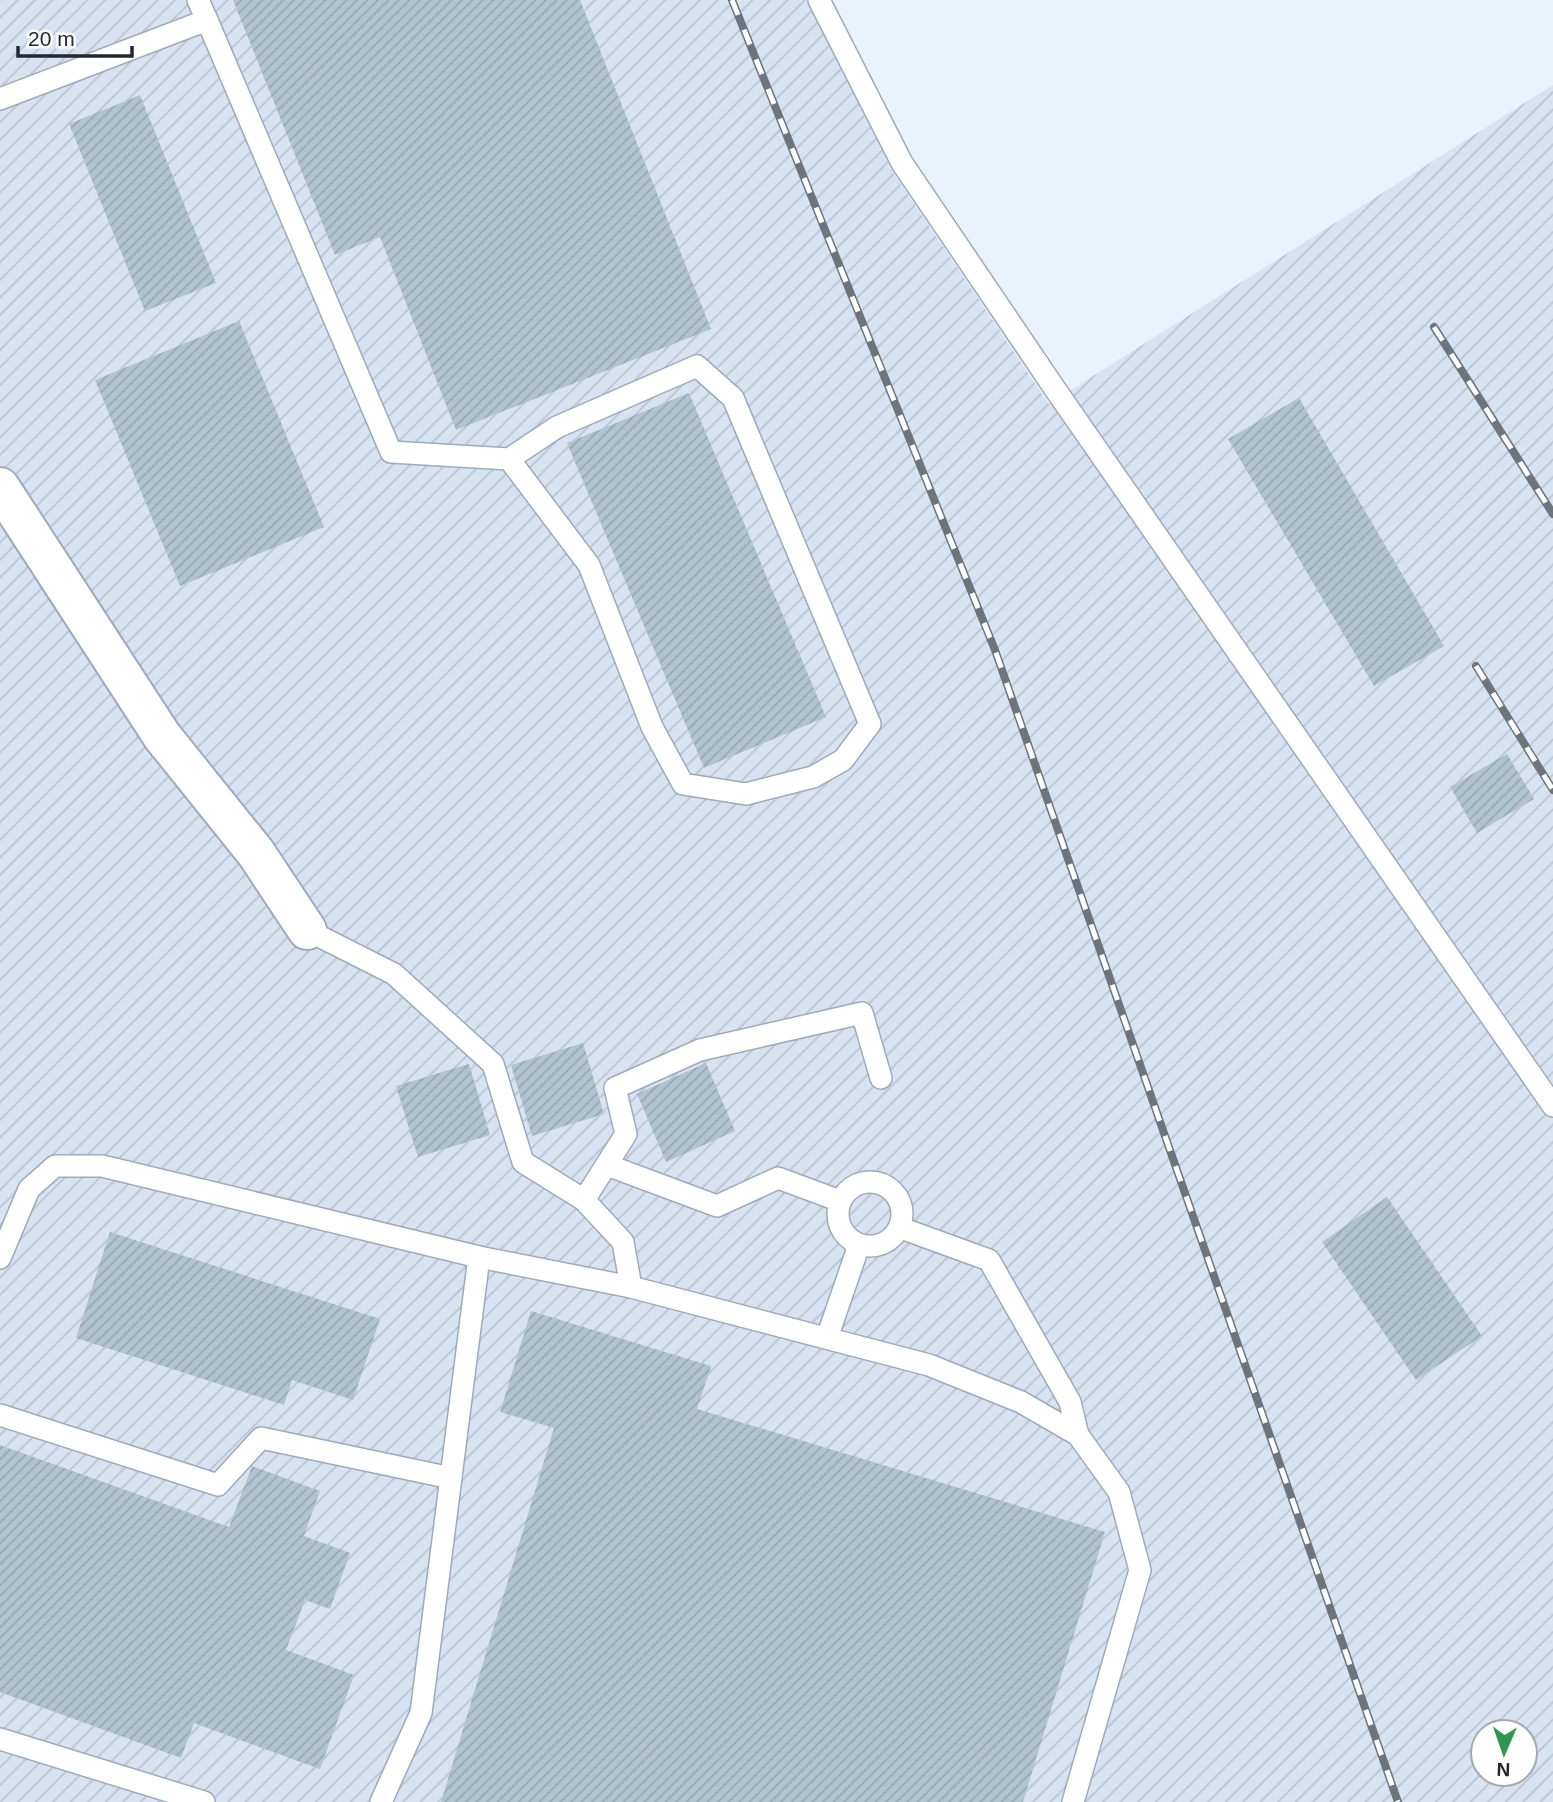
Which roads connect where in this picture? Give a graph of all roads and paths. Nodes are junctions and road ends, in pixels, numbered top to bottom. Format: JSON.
{"nodes":[{"id":1,"x":198,"y":0,"type":"edge"},
{"id":2,"x":819,"y":0,"type":"edge"},
{"id":3,"x":206,"y":20,"type":"junction"},
{"id":4,"x":0,"y":99,"type":"edge"},
{"id":5,"x":509,"y":458,"type":"junction"},
{"id":6,"x":0,"y":487,"type":"edge"},
{"id":7,"x":307,"y":930,"type":"joint"},
{"id":8,"x":881,"y":1078,"type":"dead end"},
{"id":9,"x":1553,"y":1106,"type":"edge"},
{"id":10,"x":607,"y":1165,"type":"junction"},
{"id":11,"x":584,"y":1200,"type":"junction"},
{"id":12,"x":839,"y":1201,"type":"junction"},
{"id":13,"x":901,"y":1227,"type":"junction"},
{"id":14,"x":859,"y":1245,"type":"junction"},
{"id":15,"x":479,"y":1257,"type":"junction"},
{"id":16,"x":0,"y":1258,"type":"edge"},
{"id":17,"x":631,"y":1287,"type":"junction"},
{"id":18,"x":827,"y":1338,"type":"junction"},
{"id":19,"x":0,"y":1415,"type":"edge"},
{"id":20,"x":1078,"y":1434,"type":"junction"},
{"id":21,"x":451,"y":1478,"type":"junction"},
{"id":22,"x":0,"y":1739,"type":"edge"},
{"id":23,"x":204,"y":1802,"type":"edge"},
{"id":24,"x":381,"y":1802,"type":"edge"},
{"id":25,"x":1073,"y":1802,"type":"edge"}],
"edges":[{"from":1,"to":3,"type":"lane"},
{"from":2,"to":9,"type":"lane"},
{"from":3,"to":4,"type":"lane"},
{"from":3,"to":5,"type":"lane"},
{"from":5,"to":5,"type":"lane"},
{"from":6,"to":7,"type":"street"},
{"from":7,"to":11,"type":"lane"},
{"from":8,"to":10,"type":"lane"},
{"from":10,"to":11,"type":"lane"},
{"from":10,"to":12,"type":"lane"},
{"from":11,"to":17,"type":"lane"},
{"from":12,"to":13,"type":"lane"},
{"from":12,"to":14,"type":"lane"},
{"from":13,"to":14,"type":"lane"},
{"from":13,"to":20,"type":"lane"},
{"from":14,"to":18,"type":"lane"},
{"from":15,"to":16,"type":"lane"},
{"from":15,"to":17,"type":"lane"},
{"from":15,"to":21,"type":"lane"},
{"from":17,"to":18,"type":"lane"},
{"from":18,"to":20,"type":"lane"},
{"from":19,"to":21,"type":"lane"},
{"from":20,"to":25,"type":"lane"},
{"from":21,"to":24,"type":"lane"},
{"from":22,"to":23,"type":"lane"}]}
